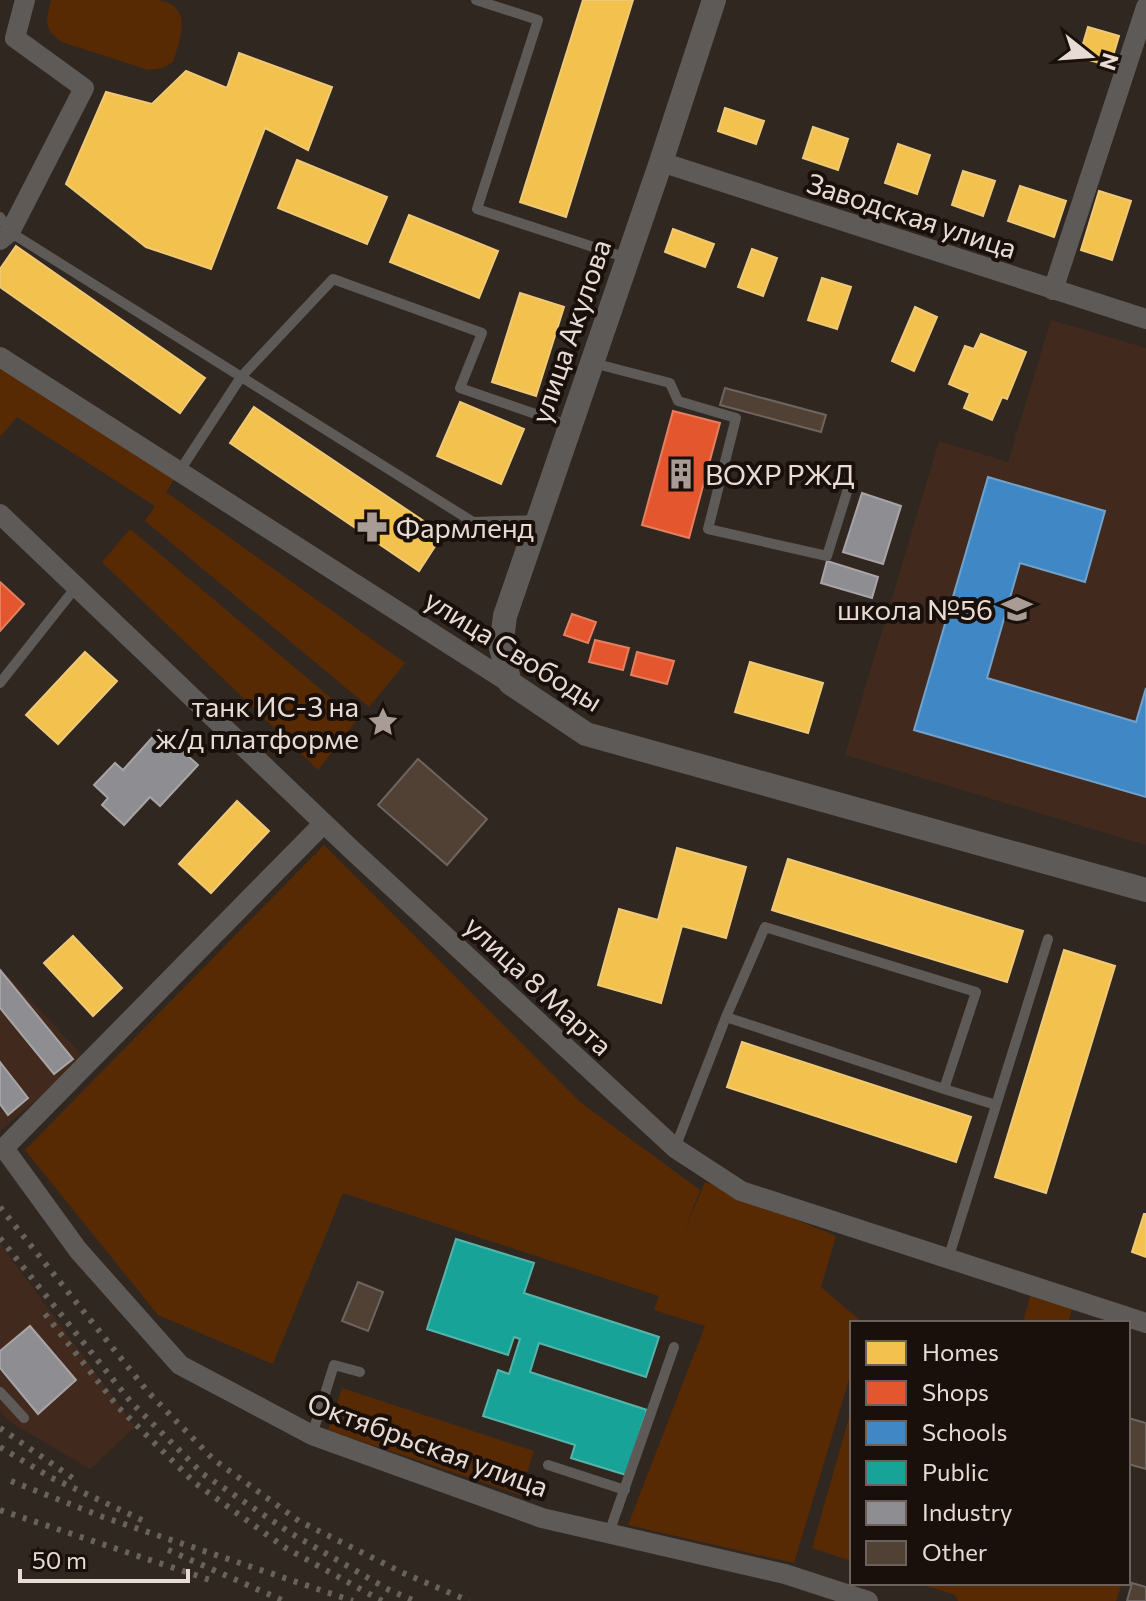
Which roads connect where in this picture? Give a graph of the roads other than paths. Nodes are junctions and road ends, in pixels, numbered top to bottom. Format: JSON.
{"nodes":[{"id":1,"x":25,"y":0,"type":"edge"},
{"id":2,"x":476,"y":0,"type":"edge"},
{"id":3,"x":714,"y":0,"type":"edge"},
{"id":4,"x":1146,"y":7,"type":"edge"},
{"id":5,"x":661,"y":162,"type":"junction"},
{"id":6,"x":3,"y":230,"type":"edge"},
{"id":7,"x":627,"y":258,"type":"junction"},
{"id":8,"x":1053,"y":290,"type":"junction"},
{"id":9,"x":1146,"y":319,"type":"edge"},
{"id":10,"x":0,"y":357,"type":"edge"},
{"id":11,"x":591,"y":363,"type":"junction"},
{"id":12,"x":241,"y":377,"type":"junction"},
{"id":13,"x":570,"y":426,"type":"junction"},
{"id":14,"x":179,"y":472,"type":"junction"},
{"id":15,"x":847,"y":492,"type":"dead end"},
{"id":16,"x":0,"y":514,"type":"edge"},
{"id":17,"x":538,"y":520,"type":"junction"},
{"id":18,"x":76,"y":587,"type":"junction"},
{"id":19,"x":0,"y":683,"type":"edge"},
{"id":20,"x":510,"y":683,"type":"junction"},
{"id":21,"x":324,"y":823,"type":"junction"},
{"id":22,"x":1146,"y":890,"type":"edge"},
{"id":23,"x":1048,"y":939,"type":"dead end"},
{"id":24,"x":726,"y":1017,"type":"junction"},
{"id":25,"x":944,"y":1089,"type":"junction"},
{"id":26,"x":996,"y":1105,"type":"junction"},
{"id":27,"x":675,"y":1148,"type":"junction"},
{"id":28,"x":948,"y":1259,"type":"junction"},
{"id":29,"x":1146,"y":1323,"type":"edge"},
{"id":30,"x":674,"y":1347,"type":"dead end"},
{"id":31,"x":360,"y":1372,"type":"dead end"},
{"id":32,"x":0,"y":1392,"type":"edge"},
{"id":33,"x":24,"y":1418,"type":"dead end"},
{"id":34,"x":312,"y":1435,"type":"junction"},
{"id":35,"x":548,"y":1465,"type":"dead end"},
{"id":36,"x":625,"y":1490,"type":"junction"},
{"id":37,"x":609,"y":1533,"type":"junction"},
{"id":38,"x":868,"y":1601,"type":"edge"}],
"edges":[{"from":1,"to":6,"type":"street"},
{"from":2,"to":7,"type":"lane"},
{"from":3,"to":5,"type":"street","name":"улица Акулова"},
{"from":4,"to":8,"type":"street"},
{"from":5,"to":7,"type":"street","name":"улица Акулова"},
{"from":5,"to":8,"type":"street","name":"Заводская улица"},
{"from":6,"to":12,"type":"lane"},
{"from":7,"to":11,"type":"street","name":"улица Акулова"},
{"from":8,"to":9,"type":"street","name":"Заводская улица"},
{"from":10,"to":14,"type":"street","name":"улица Свободы"},
{"from":11,"to":13,"type":"street","name":"улица Акулова"},
{"from":11,"to":15,"type":"lane"},
{"from":12,"to":13,"type":"lane"},
{"from":12,"to":14,"type":"lane"},
{"from":12,"to":17,"type":"lane"},
{"from":13,"to":17,"type":"street","name":"улица Акулова"},
{"from":14,"to":20,"type":"street","name":"улица Свободы"},
{"from":16,"to":18,"type":"street","name":"улица 8 Марта"},
{"from":17,"to":20,"type":"street","name":"улица Акулова"},
{"from":18,"to":19,"type":"lane"},
{"from":18,"to":21,"type":"street","name":"улица 8 Марта"},
{"from":20,"to":22,"type":"street","name":"улица Свободы"},
{"from":21,"to":27,"type":"street","name":"улица 8 Марта"},
{"from":21,"to":34,"type":"street","name":"Октябрьская улица"},
{"from":23,"to":26,"type":"lane"},
{"from":24,"to":25,"type":"lane"},
{"from":24,"to":25,"type":"lane"},
{"from":24,"to":27,"type":"lane"},
{"from":25,"to":26,"type":"lane"},
{"from":26,"to":28,"type":"lane"},
{"from":27,"to":28,"type":"street","name":"улица 8 Марта"},
{"from":28,"to":29,"type":"street","name":"улица 8 Марта"},
{"from":30,"to":36,"type":"lane"},
{"from":31,"to":34,"type":"lane"},
{"from":32,"to":33,"type":"lane"},
{"from":34,"to":37,"type":"street","name":"Октябрьская улица"},
{"from":35,"to":36,"type":"lane"},
{"from":36,"to":37,"type":"lane"},
{"from":37,"to":38,"type":"street","name":"Октябрьская улица"}]}
